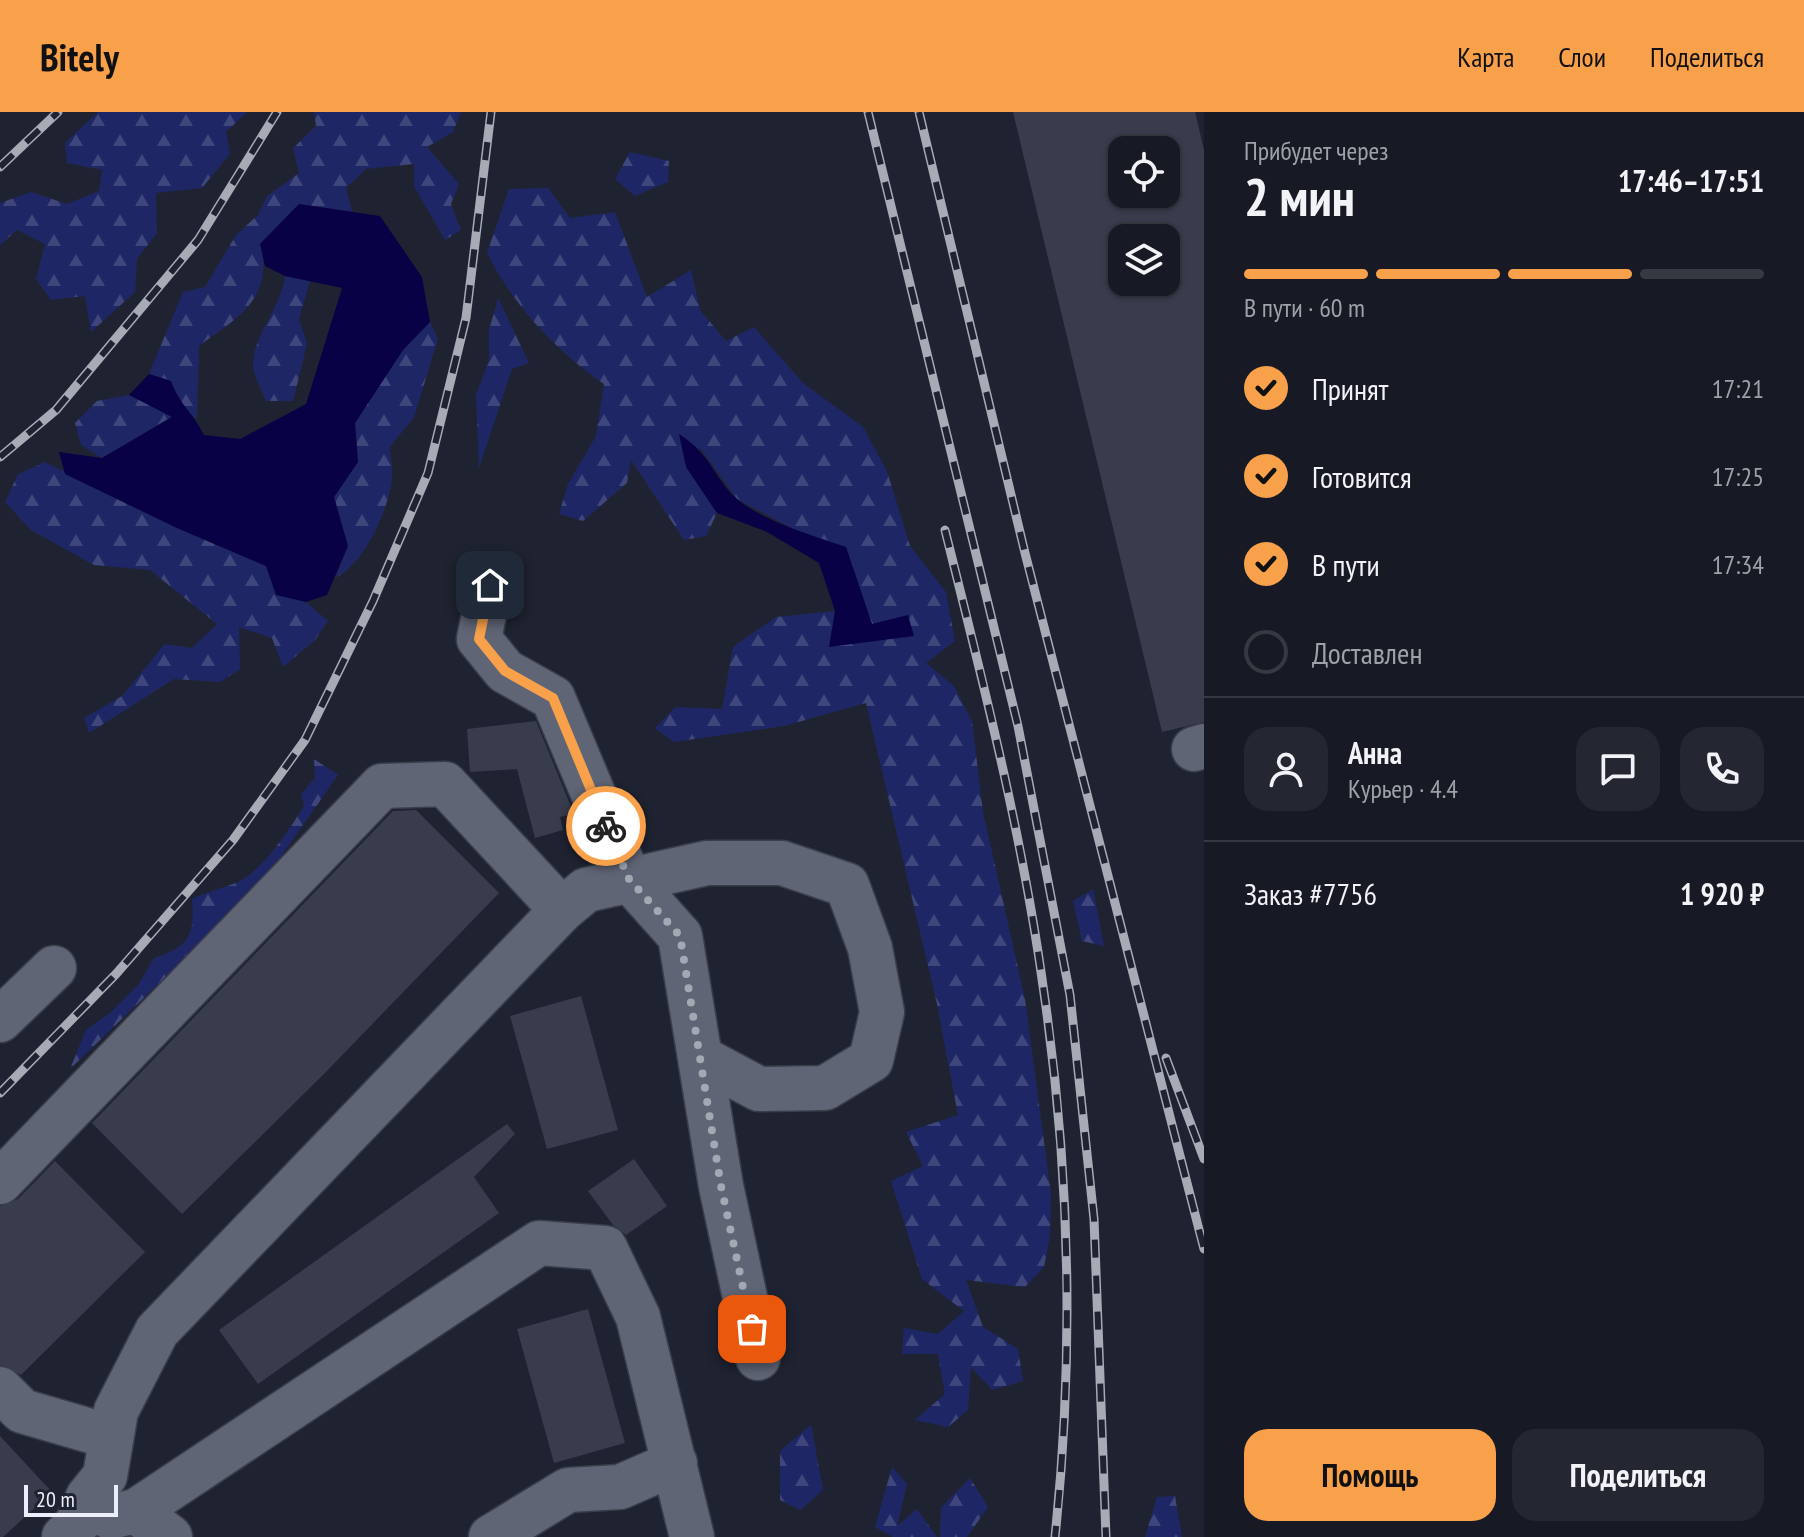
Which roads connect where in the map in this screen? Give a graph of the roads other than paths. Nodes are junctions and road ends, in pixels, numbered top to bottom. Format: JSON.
{"nodes":[{"id":1,"x":490,"y":585,"type":"dead end"},
{"id":2,"x":629,"y":879,"type":"junction"},
{"id":3,"x":562,"y":910,"type":"junction"},
{"id":4,"x":54,"y":968,"type":"dead end"},
{"id":5,"x":0,"y":1020,"type":"edge"},
{"id":6,"x":701,"y":1058,"type":"junction"},
{"id":7,"x":0,"y":1182,"type":"edge"},
{"id":8,"x":758,"y":1358,"type":"dead end"},
{"id":9,"x":0,"y":1389,"type":"edge"},
{"id":10,"x":111,"y":1437,"type":"junction"},
{"id":11,"x":675,"y":1463,"type":"junction"},
{"id":12,"x":136,"y":1511,"type":"junction"},
{"id":13,"x":70,"y":1530,"type":"edge"},
{"id":14,"x":170,"y":1537,"type":"edge"},
{"id":15,"x":491,"y":1537,"type":"edge"},
{"id":16,"x":692,"y":1537,"type":"edge"}],
"edges":[{"from":1,"to":2,"type":"lane"},
{"from":2,"to":3,"type":"lane"},
{"from":2,"to":6,"type":"lane"},
{"from":2,"to":6,"type":"lane"},
{"from":3,"to":7,"type":"lane"},
{"from":3,"to":10,"type":"lane"},
{"from":4,"to":5,"type":"lane"},
{"from":6,"to":8,"type":"lane"},
{"from":9,"to":10,"type":"lane"},
{"from":10,"to":13,"type":"lane"},
{"from":11,"to":12,"type":"lane"},
{"from":11,"to":15,"type":"lane"},
{"from":11,"to":16,"type":"lane"},
{"from":12,"to":13,"type":"lane"},
{"from":12,"to":14,"type":"lane"}]}
